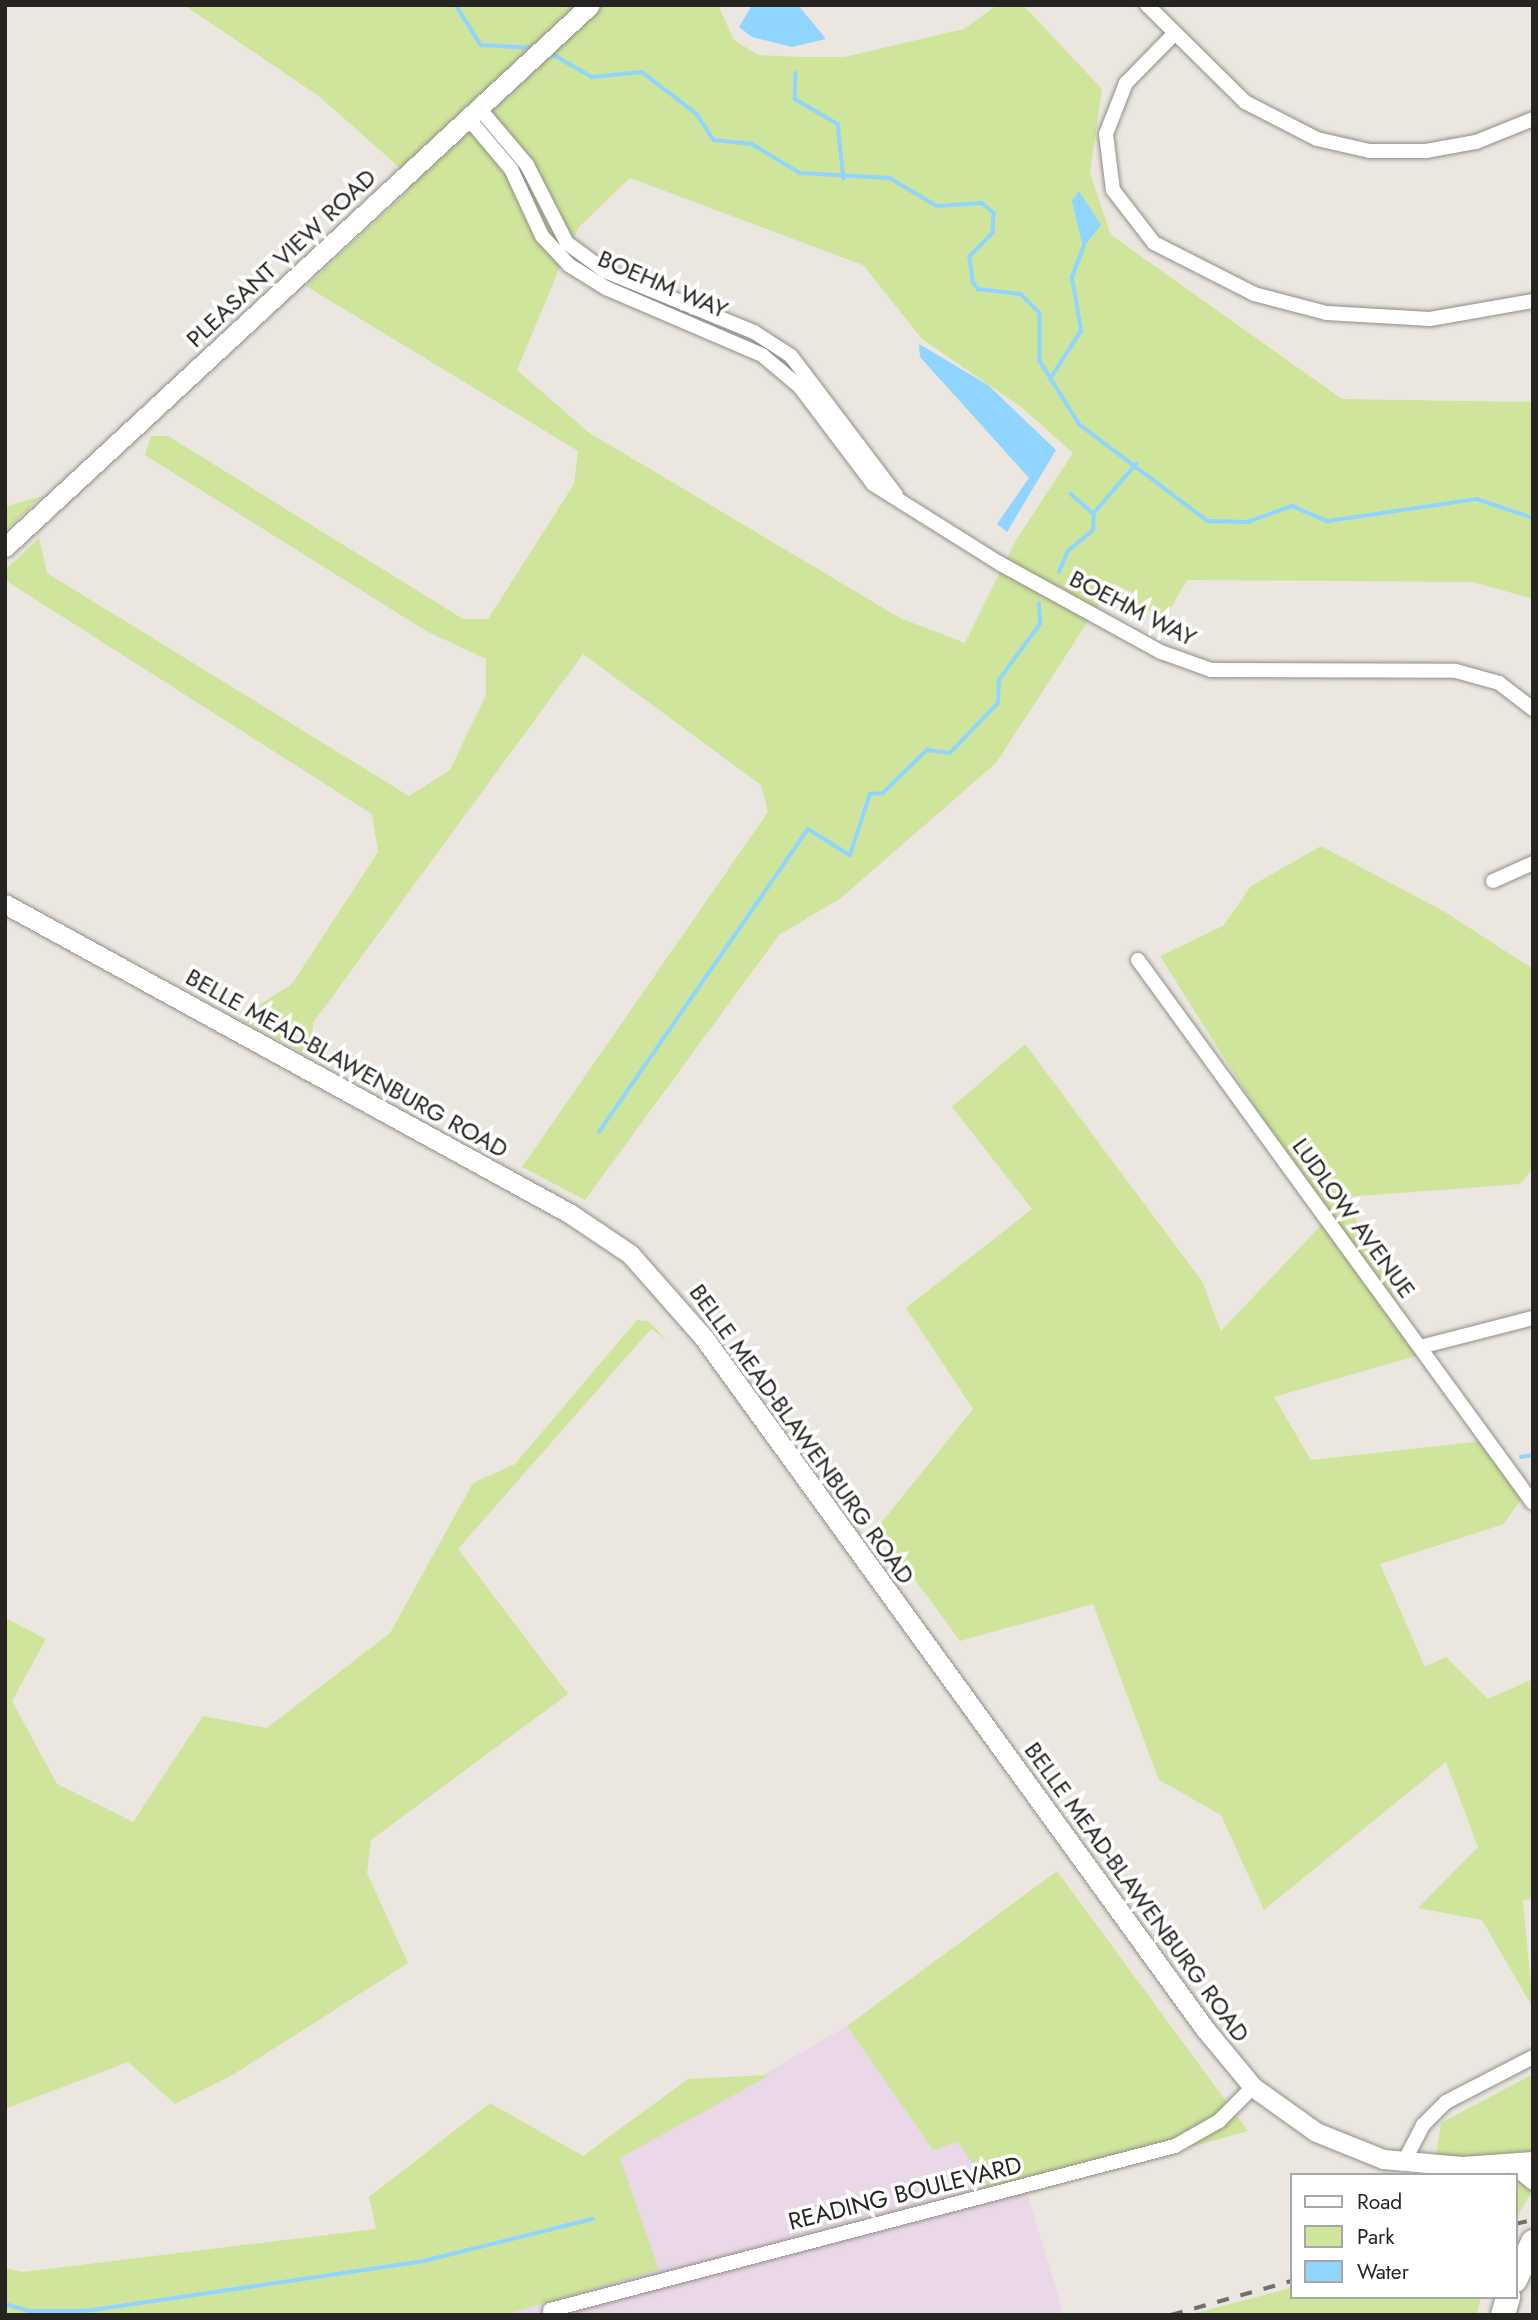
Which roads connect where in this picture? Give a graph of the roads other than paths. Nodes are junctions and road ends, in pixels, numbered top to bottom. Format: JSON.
{"nodes":[{"id":1,"x":590,"y":5,"type":"edge"},
{"id":2,"x":1147,"y":5,"type":"edge"},
{"id":3,"x":1174,"y":34,"type":"junction"},
{"id":4,"x":474,"y":113,"type":"junction"},
{"id":5,"x":1533,"y":119,"type":"edge"},
{"id":6,"x":554,"y":224,"type":"junction"},
{"id":7,"x":540,"y":232,"type":"junction"},
{"id":8,"x":1533,"y":301,"type":"edge"},
{"id":9,"x":745,"y":328,"type":"junction"},
{"id":10,"x":742,"y":343,"type":"junction"},
{"id":11,"x":824,"y":394,"type":"junction"},
{"id":12,"x":813,"y":406,"type":"junction"},
{"id":13,"x":896,"y":495,"type":"junction"},
{"id":14,"x":5,"y":547,"type":"edge"},
{"id":15,"x":1533,"y":709,"type":"edge"},
{"id":16,"x":1533,"y":863,"type":"edge"},
{"id":17,"x":1493,"y":881,"type":"dead end"},
{"id":18,"x":5,"y":904,"type":"edge"},
{"id":19,"x":1138,"y":960,"type":"dead end"},
{"id":20,"x":1533,"y":1318,"type":"edge"},
{"id":21,"x":1420,"y":1347,"type":"junction"},
{"id":22,"x":1533,"y":1503,"type":"edge"},
{"id":23,"x":1533,"y":2057,"type":"edge"},
{"id":24,"x":1253,"y":2087,"type":"junction"},
{"id":25,"x":1533,"y":2161,"type":"edge"},
{"id":26,"x":1404,"y":2162,"type":"junction"},
{"id":27,"x":1513,"y":2163,"type":"junction"},
{"id":28,"x":1533,"y":2180,"type":"edge"},
{"id":29,"x":1533,"y":2242,"type":"edge"},
{"id":30,"x":1517,"y":2278,"type":"edge"},
{"id":31,"x":550,"y":2310,"type":"dead end"}],
"edges":[{"from":1,"to":4,"type":"street","name":"PLEASANT VIEW ROAD"},
{"from":2,"to":3,"type":"street"},
{"from":3,"to":5,"type":"street"},
{"from":3,"to":8,"type":"street"},
{"from":4,"to":6,"type":"street","name":"BOEHM WAY"},
{"from":4,"to":7,"type":"street","name":"BOEHM WAY"},
{"from":4,"to":14,"type":"street","name":"PLEASANT VIEW ROAD"},
{"from":6,"to":7,"type":"street"},
{"from":6,"to":9,"type":"street","name":"BOEHM WAY"},
{"from":7,"to":10,"type":"street","name":"BOEHM WAY"},
{"from":9,"to":10,"type":"street","name":"BOEHM WAY"},
{"from":9,"to":11,"type":"street","name":"BOEHM WAY"},
{"from":10,"to":12,"type":"street","name":"BOEHM WAY"},
{"from":11,"to":12,"type":"street"},
{"from":11,"to":13,"type":"street","name":"BOEHM WAY"},
{"from":12,"to":13,"type":"street","name":"BOEHM WAY"},
{"from":13,"to":15,"type":"street","name":"BOEHM WAY"},
{"from":16,"to":17,"type":"street"},
{"from":18,"to":24,"type":"street","name":"BELLE MEAD-BLAWENBURG ROAD"},
{"from":19,"to":21,"type":"street","name":"LUDLOW AVENUE"},
{"from":20,"to":21,"type":"street"},
{"from":21,"to":22,"type":"street","name":"LUDLOW AVENUE"},
{"from":23,"to":26,"type":"street"},
{"from":24,"to":26,"type":"street","name":"BELLE MEAD-BLAWENBURG ROAD"},
{"from":24,"to":31,"type":"street","name":"READING BOULEVARD"},
{"from":25,"to":27,"type":"street","name":"BELLE MEAD-BLAWENBURG ROAD"},
{"from":26,"to":27,"type":"street","name":"BELLE MEAD-BLAWENBURG ROAD"},
{"from":27,"to":28,"type":"street"},
{"from":29,"to":30,"type":"highway"}]}
